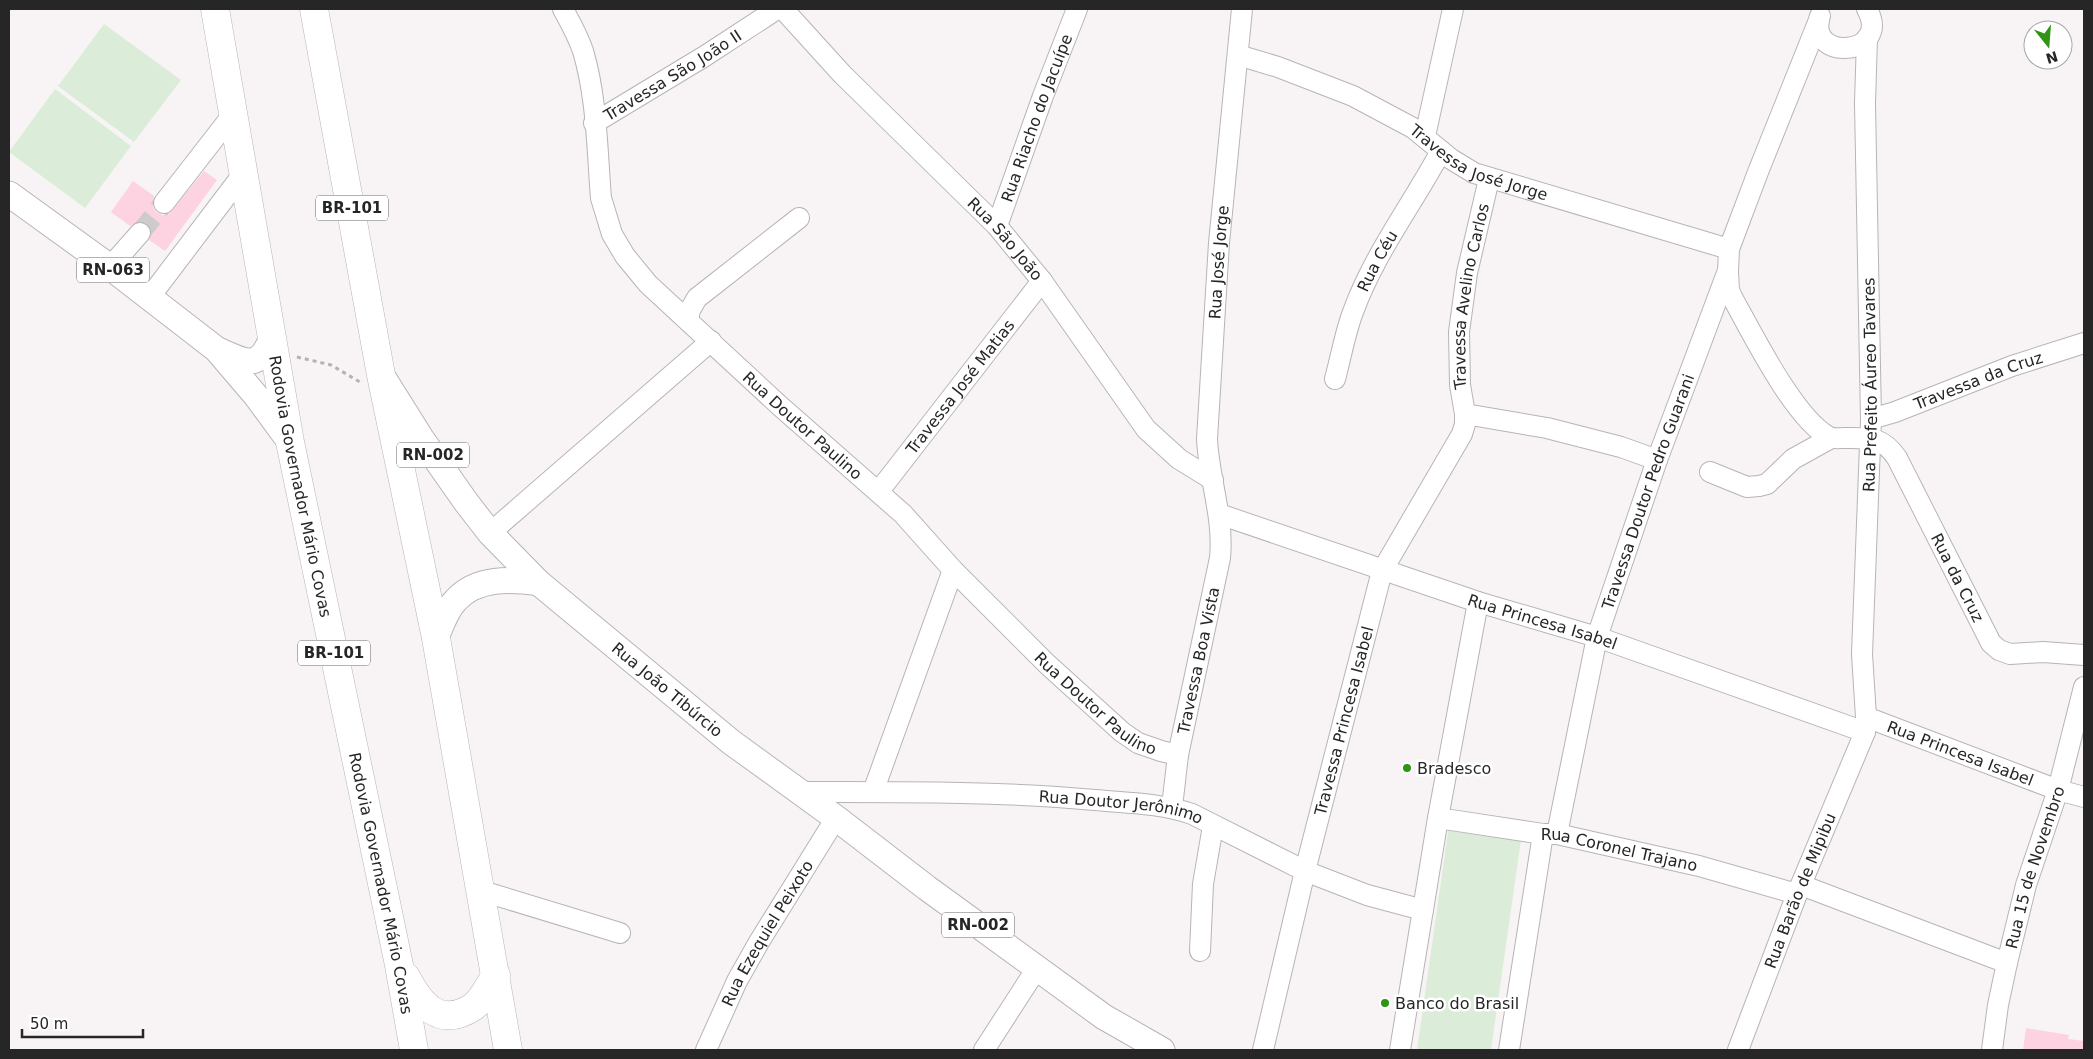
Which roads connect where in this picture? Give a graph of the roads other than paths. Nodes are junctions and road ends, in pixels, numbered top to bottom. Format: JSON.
{"nodes":[{"id":1,"x":215,"y":9,"type":"edge"},
{"id":2,"x":226,"y":9,"type":"edge"},
{"id":3,"x":305,"y":9,"type":"edge"},
{"id":4,"x":314,"y":9,"type":"edge"},
{"id":5,"x":563,"y":9,"type":"edge"},
{"id":6,"x":777,"y":9,"type":"edge"},
{"id":7,"x":783,"y":9,"type":"edge"},
{"id":8,"x":1077,"y":9,"type":"edge"},
{"id":9,"x":1242,"y":9,"type":"edge"},
{"id":10,"x":1453,"y":9,"type":"edge"},
{"id":11,"x":1867,"y":9,"type":"edge"},
{"id":12,"x":1877,"y":9,"type":"edge"},
{"id":13,"x":1822,"y":12,"type":"edge"},
{"id":14,"x":1868,"y":36,"type":"junction"},
{"id":15,"x":321,"y":42,"type":"junction"},
{"id":16,"x":1238,"y":55,"type":"junction"},
{"id":17,"x":232,"y":103,"type":"junction"},
{"id":18,"x":594,"y":123,"type":"junction"},
{"id":19,"x":1425,"y":136,"type":"junction"},
{"id":20,"x":1441,"y":151,"type":"junction"},
{"id":21,"x":243,"y":174,"type":"junction"},
{"id":22,"x":1489,"y":179,"type":"junction"},
{"id":23,"x":9,"y":194,"type":"edge"},
{"id":24,"x":164,"y":203,"type":"tunnel mouth"},
{"id":25,"x":799,"y":218,"type":"dead end"},
{"id":26,"x":997,"y":226,"type":"junction"},
{"id":27,"x":140,"y":233,"type":"tunnel mouth"},
{"id":28,"x":1730,"y":249,"type":"junction"},
{"id":29,"x":110,"y":267,"type":"junction"},
{"id":30,"x":1728,"y":272,"type":"junction"},
{"id":31,"x":1042,"y":281,"type":"junction"},
{"id":32,"x":149,"y":298,"type":"junction"},
{"id":33,"x":688,"y":320,"type":"junction"},
{"id":34,"x":711,"y":341,"type":"junction"},
{"id":35,"x":2084,"y":343,"type":"edge"},
{"id":36,"x":272,"y":345,"type":"junction"},
{"id":37,"x":216,"y":349,"type":"junction"},
{"id":38,"x":1335,"y":379,"type":"dead end"},
{"id":39,"x":384,"y":386,"type":"junction"},
{"id":40,"x":1465,"y":414,"type":"junction"},
{"id":41,"x":1871,"y":419,"type":"junction"},
{"id":42,"x":1831,"y":438,"type":"junction"},
{"id":43,"x":1869,"y":438,"type":"junction"},
{"id":44,"x":290,"y":442,"type":"junction"},
{"id":45,"x":1657,"y":460,"type":"junction"},
{"id":46,"x":1710,"y":472,"type":"dead end"},
{"id":47,"x":1212,"y":480,"type":"junction"},
{"id":48,"x":878,"y":491,"type":"junction"},
{"id":49,"x":1220,"y":514,"type":"junction"},
{"id":50,"x":490,"y":532,"type":"junction"},
{"id":51,"x":953,"y":570,"type":"junction"},
{"id":52,"x":1382,"y":571,"type":"junction"},
{"id":53,"x":539,"y":583,"type":"junction"},
{"id":54,"x":1478,"y":602,"type":"junction"},
{"id":55,"x":1597,"y":637,"type":"junction"},
{"id":56,"x":436,"y":638,"type":"junction"},
{"id":57,"x":2084,"y":655,"type":"edge"},
{"id":58,"x":2084,"y":687,"type":"edge"},
{"id":59,"x":1866,"y":724,"type":"junction"},
{"id":60,"x":1178,"y":755,"type":"junction"},
{"id":61,"x":2058,"y":790,"type":"junction"},
{"id":62,"x":798,"y":792,"type":"junction"},
{"id":63,"x":874,"y":792,"type":"junction"},
{"id":64,"x":2084,"y":797,"type":"edge"},
{"id":65,"x":1172,"y":807,"type":"junction"},
{"id":66,"x":836,"y":818,"type":"junction"},
{"id":67,"x":1438,"y":818,"type":"junction"},
{"id":68,"x":1214,"y":826,"type":"junction"},
{"id":69,"x":1550,"y":834,"type":"junction"},
{"id":70,"x":1305,"y":871,"type":"junction"},
{"id":71,"x":1799,"y":889,"type":"junction"},
{"id":72,"x":482,"y":891,"type":"junction"},
{"id":73,"x":1423,"y":910,"type":"junction"},
{"id":74,"x":620,"y":933,"type":"dead end"},
{"id":75,"x":1200,"y":951,"type":"dead end"},
{"id":76,"x":2007,"y":963,"type":"junction"},
{"id":77,"x":399,"y":964,"type":"junction"},
{"id":78,"x":1037,"y":968,"type":"junction"},
{"id":79,"x":496,"y":975,"type":"junction"},
{"id":80,"x":1515,"y":1049,"type":"edge"},
{"id":81,"x":414,"y":1050,"type":"edge"},
{"id":82,"x":508,"y":1050,"type":"edge"},
{"id":83,"x":706,"y":1050,"type":"edge"},
{"id":84,"x":984,"y":1050,"type":"edge"},
{"id":85,"x":1162,"y":1050,"type":"edge"},
{"id":86,"x":1263,"y":1050,"type":"edge"},
{"id":87,"x":1400,"y":1050,"type":"edge"},
{"id":88,"x":1738,"y":1050,"type":"edge"},
{"id":89,"x":1992,"y":1050,"type":"edge"}],
"edges":[{"from":1,"to":17,"type":"highway","name":"Rodovia Governador Mário Covas","number":"BR-101"},
{"from":2,"to":17,"type":"highway"},
{"from":3,"to":15,"type":"highway"},
{"from":4,"to":15,"type":"highway","number":"BR-101"},
{"from":5,"to":18,"type":"street","name":"Rua Doutor Paulino"},
{"from":6,"to":18,"type":"street","name":"Travessa São João II"},
{"from":7,"to":26,"type":"street","name":"Rua São João"},
{"from":8,"to":26,"type":"street","name":"Rua Riacho do Jacuípe"},
{"from":9,"to":16,"type":"street","name":"Rua José Jorge"},
{"from":10,"to":19,"type":"street"},
{"from":11,"to":14,"type":"street"},
{"from":12,"to":14,"type":"street","name":"Rua Prefeito Áureo Tavares"},
{"from":13,"to":14,"type":"street"},
{"from":13,"to":28,"type":"street"},
{"from":14,"to":41,"type":"street","name":"Rua Prefeito Áureo Tavares"},
{"from":15,"to":39,"type":"highway","number":"BR-101"},
{"from":16,"to":19,"type":"street","name":"Travessa José Jorge"},
{"from":16,"to":47,"type":"street","name":"Rua José Jorge"},
{"from":17,"to":21,"type":"highway","name":"Rodovia Governador Mário Covas","number":"BR-101"},
{"from":17,"to":24,"type":"street"},
{"from":18,"to":33,"type":"street","name":"Rua Doutor Paulino"},
{"from":19,"to":20,"type":"street","name":"Travessa José Jorge"},
{"from":20,"to":22,"type":"street","name":"Travessa José Jorge"},
{"from":20,"to":38,"type":"street","name":"Rua Céu"},
{"from":21,"to":32,"type":"street"},
{"from":21,"to":36,"type":"highway","name":"Rodovia Governador Mário Covas","number":"BR-101"},
{"from":22,"to":28,"type":"street","name":"Travessa José Jorge"},
{"from":22,"to":40,"type":"street","name":"Travessa Avelino Carlos"},
{"from":23,"to":29,"type":"main road","number":"RN-063"},
{"from":25,"to":33,"type":"street"},
{"from":26,"to":31,"type":"street","name":"Rua São João"},
{"from":27,"to":29,"type":"street"},
{"from":28,"to":30,"type":"street"},
{"from":29,"to":32,"type":"main road","number":"RN-063"},
{"from":30,"to":42,"type":"street"},
{"from":30,"to":45,"type":"street","name":"Travessa Doutor Pedro Guarani"},
{"from":31,"to":47,"type":"street","name":"Rua São João"},
{"from":31,"to":48,"type":"street","name":"Travessa José Matias"},
{"from":32,"to":37,"type":"main road","number":"RN-063"},
{"from":33,"to":34,"type":"street","name":"Rua Doutor Paulino"},
{"from":34,"to":48,"type":"street","name":"Rua Doutor Paulino"},
{"from":34,"to":50,"type":"street"},
{"from":35,"to":41,"type":"street","name":"Travessa da Cruz"},
{"from":36,"to":37,"type":"main road","number":"RN-063"},
{"from":36,"to":44,"type":"highway","name":"Rodovia Governador Mário Covas","number":"BR-101"},
{"from":37,"to":44,"type":"main road","number":"RN-063"},
{"from":39,"to":50,"type":"main road","name":"Rua João Tibúrcio","number":"RN-002"},
{"from":39,"to":56,"type":"highway","number":"BR-101"},
{"from":40,"to":45,"type":"street","name":"Travessa Avelino Carlos"},
{"from":40,"to":52,"type":"street","name":"Travessa Avelino Carlos"},
{"from":41,"to":43,"type":"street","name":"Rua Prefeito Áureo Tavares"},
{"from":42,"to":43,"type":"street"},
{"from":42,"to":46,"type":"street"},
{"from":43,"to":57,"type":"street","name":"Rua da Cruz"},
{"from":43,"to":59,"type":"street","name":"Rua Prefeito Áureo Tavares"},
{"from":44,"to":77,"type":"highway","name":"Rodovia Governador Mário Covas","number":"BR-101"},
{"from":45,"to":55,"type":"street","name":"Travessa Doutor Pedro Guarani"},
{"from":47,"to":49,"type":"street","name":"Rua José Jorge"},
{"from":48,"to":51,"type":"street","name":"Rua Doutor Paulino"},
{"from":49,"to":52,"type":"street","name":"Rua Princesa Isabel"},
{"from":49,"to":60,"type":"street","name":"Travessa Boa Vista"},
{"from":50,"to":53,"type":"main road","name":"Rua João Tibúrcio","number":"RN-002"},
{"from":51,"to":60,"type":"street","name":"Rua Doutor Paulino"},
{"from":51,"to":63,"type":"street"},
{"from":52,"to":54,"type":"street","name":"Rua Princesa Isabel"},
{"from":52,"to":70,"type":"street","name":"Travessa Princesa Isabel"},
{"from":53,"to":56,"type":"main road"},
{"from":53,"to":62,"type":"main road","name":"Rua João Tibúrcio","number":"RN-002"},
{"from":54,"to":55,"type":"street","name":"Rua Princesa Isabel"},
{"from":54,"to":67,"type":"street"},
{"from":55,"to":59,"type":"street","name":"Rua Princesa Isabel"},
{"from":55,"to":69,"type":"street","name":"Travessa Doutor Pedro Guarani"},
{"from":56,"to":72,"type":"highway","number":"BR-101"},
{"from":58,"to":61,"type":"street","name":"Rua 15 de Novembro"},
{"from":59,"to":61,"type":"street","name":"Rua Princesa Isabel"},
{"from":59,"to":71,"type":"street","name":"Rua Barão de Mipibu"},
{"from":60,"to":65,"type":"street","name":"Travessa Boa Vista"},
{"from":61,"to":64,"type":"street","name":"Rua Princesa Isabel"},
{"from":61,"to":76,"type":"street","name":"Rua 15 de Novembro"},
{"from":62,"to":63,"type":"street","name":"Rua Doutor Jerônimo"},
{"from":62,"to":66,"type":"main road","number":"RN-002"},
{"from":63,"to":65,"type":"street","name":"Rua Doutor Jerônimo"},
{"from":65,"to":68,"type":"street","name":"Rua Doutor Jerônimo"},
{"from":66,"to":78,"type":"main road","number":"RN-002"},
{"from":66,"to":83,"type":"street","name":"Rua Ezequiel Peixoto"},
{"from":67,"to":69,"type":"street","name":"Rua Coronel Trajano"},
{"from":67,"to":73,"type":"street"},
{"from":68,"to":70,"type":"street","name":"Rua Doutor Jerônimo"},
{"from":68,"to":75,"type":"street"},
{"from":69,"to":71,"type":"street","name":"Rua Coronel Trajano"},
{"from":69,"to":80,"type":"street","name":"Travessa Doutor Pedro Guarani"},
{"from":70,"to":73,"type":"street","name":"Rua Doutor Jerônimo"},
{"from":70,"to":86,"type":"street","name":"Travessa Princesa Isabel"},
{"from":71,"to":76,"type":"street","name":"Rua Coronel Trajano"},
{"from":71,"to":88,"type":"street","name":"Rua Barão de Mipibu"},
{"from":72,"to":74,"type":"street"},
{"from":72,"to":79,"type":"highway","number":"BR-101"},
{"from":73,"to":87,"type":"street"},
{"from":76,"to":89,"type":"street","name":"Rua 15 de Novembro"},
{"from":77,"to":79,"type":"highway"},
{"from":77,"to":81,"type":"highway","name":"Rodovia Governador Mário Covas","number":"BR-101"},
{"from":78,"to":84,"type":"street"},
{"from":78,"to":85,"type":"main road","number":"RN-002"},
{"from":79,"to":82,"type":"highway","number":"BR-101"}]}
